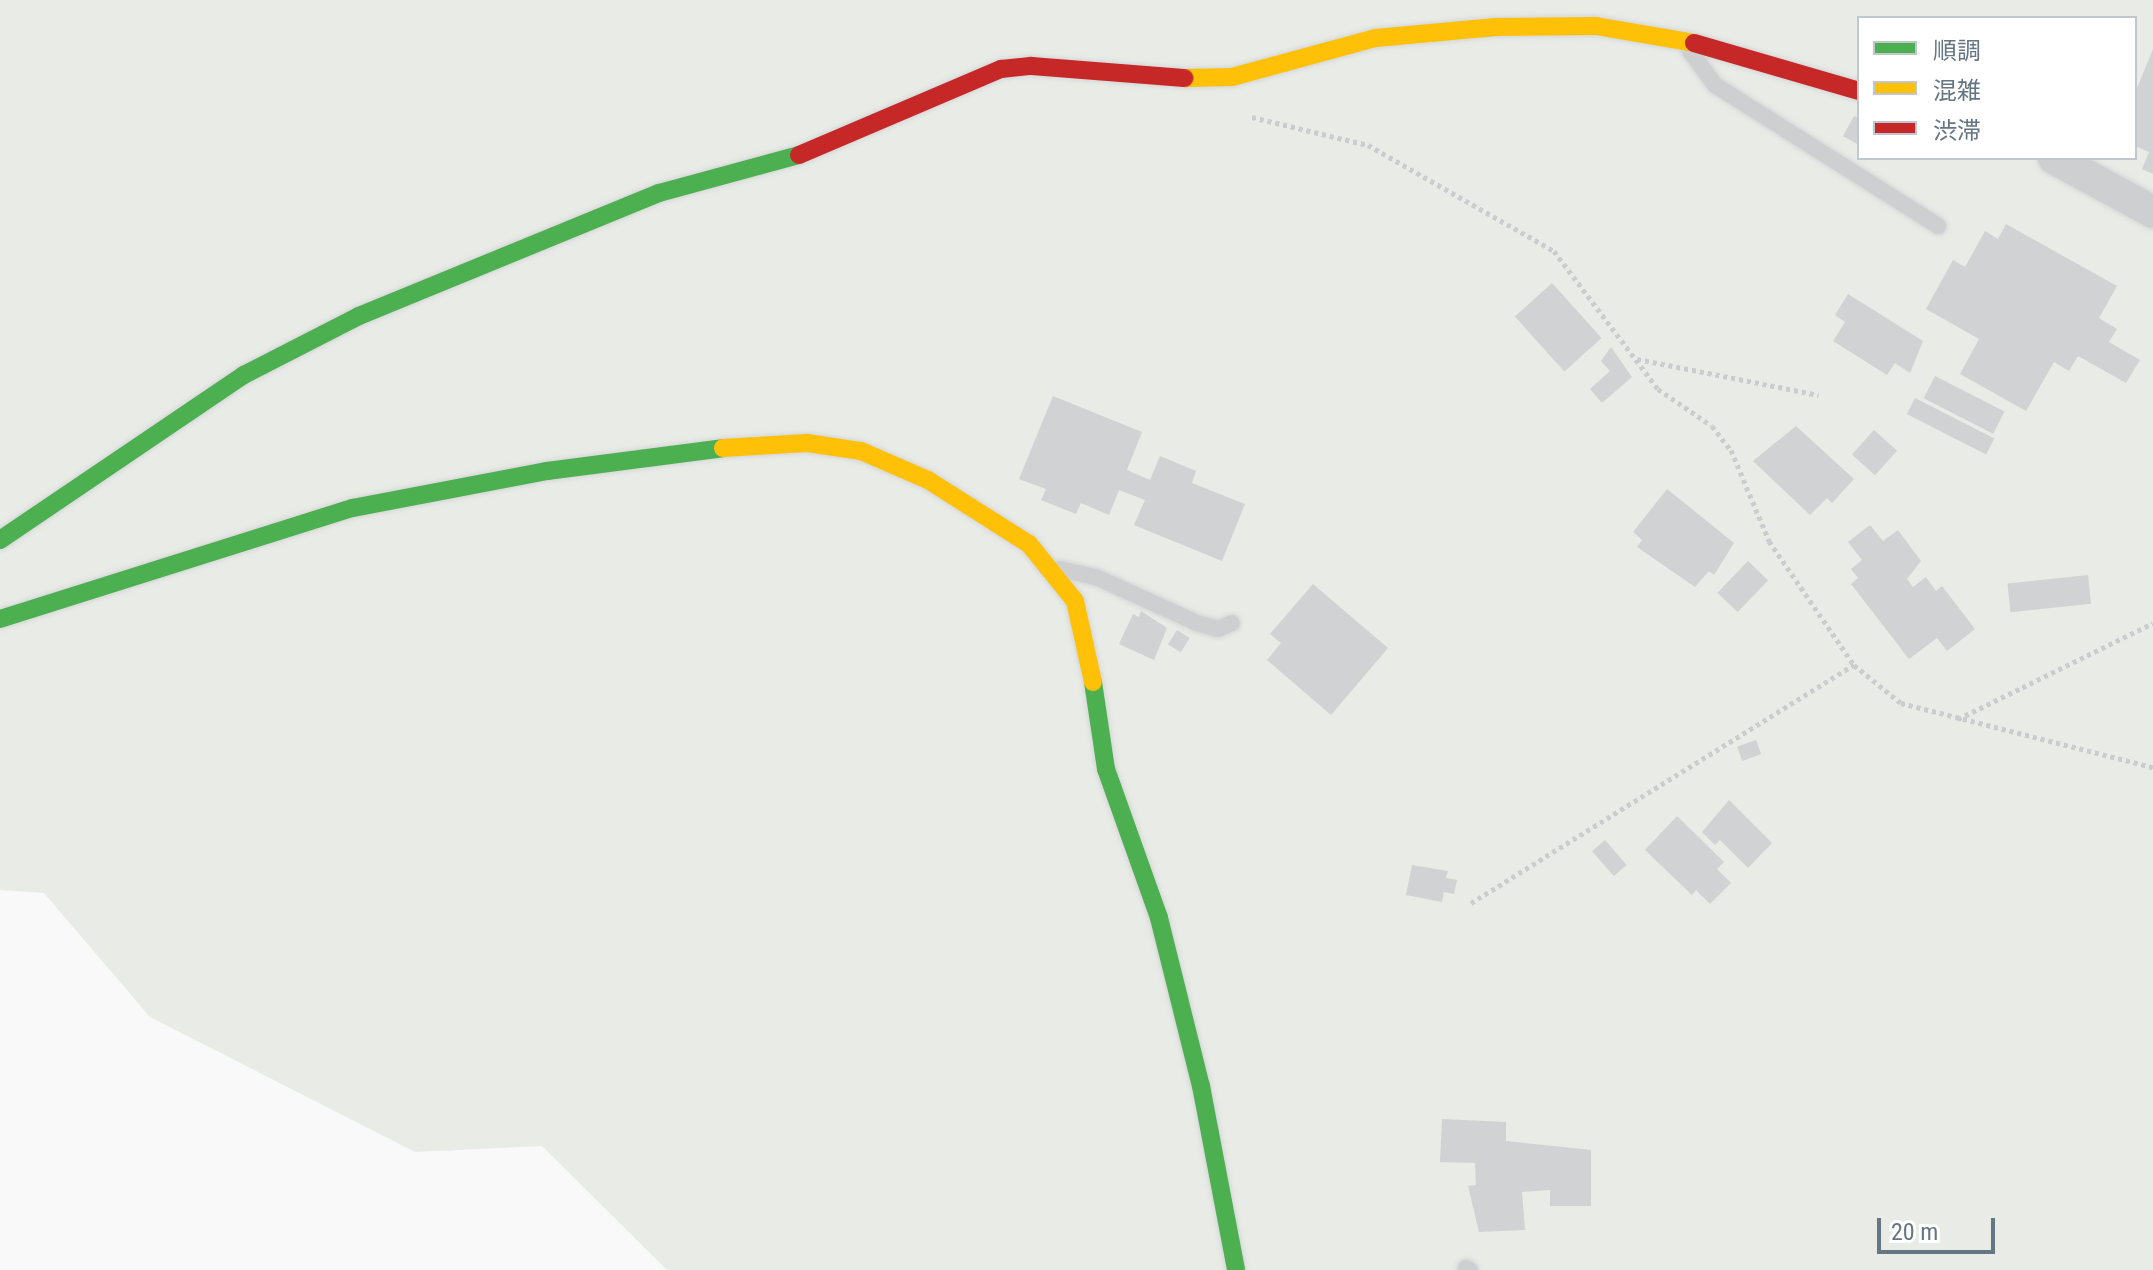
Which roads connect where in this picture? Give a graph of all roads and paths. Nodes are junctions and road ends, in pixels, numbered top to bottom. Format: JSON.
{"nodes":[{"id":1,"x":1682,"y":40,"type":"junction"},
{"id":2,"x":1857,"y":90,"type":"edge"},
{"id":3,"x":1249,"y":116,"type":"dead end"},
{"id":4,"x":2058,"y":160,"type":"edge"},
{"id":5,"x":2153,"y":212,"type":"edge"},
{"id":6,"x":1938,"y":226,"type":"dead end"},
{"id":7,"x":1636,"y":359,"type":"junction"},
{"id":8,"x":1818,"y":395,"type":"dead end"},
{"id":9,"x":0,"y":540,"type":"edge"},
{"id":10,"x":1051,"y":567,"type":"junction"},
{"id":11,"x":0,"y":619,"type":"edge"},
{"id":12,"x":1232,"y":623,"type":"dead end"},
{"id":13,"x":2153,"y":623,"type":"edge"},
{"id":14,"x":1854,"y":665,"type":"junction"},
{"id":15,"x":1957,"y":719,"type":"junction"},
{"id":16,"x":2153,"y":767,"type":"edge"},
{"id":17,"x":1471,"y":903,"type":"dead end"},
{"id":18,"x":1236,"y":1270,"type":"edge"}],
"edges":[{"from":1,"to":2,"type":"street"},
{"from":1,"to":6,"type":"lane"},
{"from":1,"to":9,"type":"street"},
{"from":3,"to":7,"type":"path"},
{"from":4,"to":5,"type":"street"},
{"from":7,"to":8,"type":"path"},
{"from":7,"to":14,"type":"path"},
{"from":10,"to":11,"type":"street"},
{"from":10,"to":12,"type":"lane"},
{"from":10,"to":18,"type":"street"},
{"from":13,"to":15,"type":"path"},
{"from":14,"to":15,"type":"path"},
{"from":14,"to":17,"type":"path"},
{"from":15,"to":16,"type":"path"}]}
